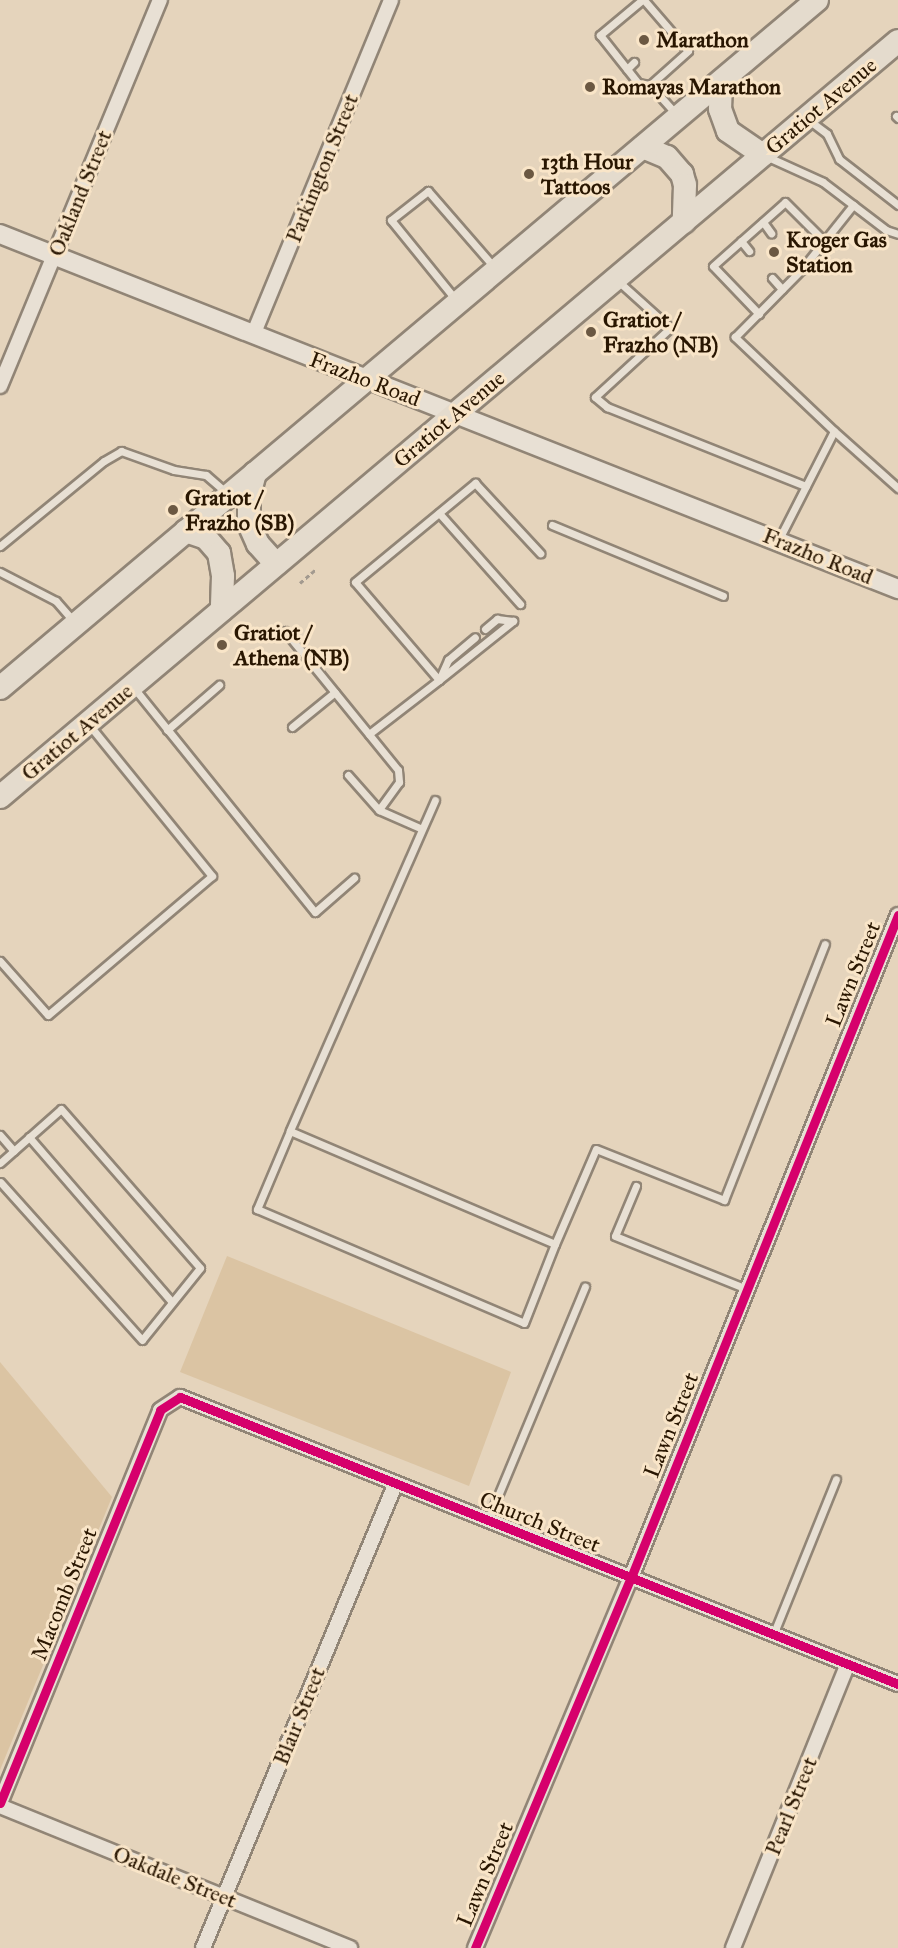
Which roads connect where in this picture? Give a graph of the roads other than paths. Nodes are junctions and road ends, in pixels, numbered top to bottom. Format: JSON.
{"nodes":[{"id":1,"x":160,"y":0,"type":"edge"},
{"id":2,"x":391,"y":0,"type":"edge"},
{"id":3,"x":643,"y":0,"type":"edge"},
{"id":4,"x":808,"y":3,"type":"edge"},
{"id":5,"x":658,"y":16,"type":"junction"},
{"id":6,"x":651,"y":21,"type":"dead end"},
{"id":7,"x":671,"y":31,"type":"junction"},
{"id":8,"x":664,"y":36,"type":"dead end"},
{"id":9,"x":898,"y":41,"type":"edge"},
{"id":10,"x":621,"y":46,"type":"dead end"},
{"id":11,"x":614,"y":52,"type":"junction"},
{"id":12,"x":634,"y":62,"type":"dead end"},
{"id":13,"x":627,"y":69,"type":"junction"},
{"id":14,"x":721,"y":82,"type":"junction"},
{"id":15,"x":650,"y":85,"type":"junction"},
{"id":16,"x":679,"y":117,"type":"junction"},
{"id":17,"x":806,"y":118,"type":"junction"},
{"id":18,"x":644,"y":147,"type":"junction"},
{"id":19,"x":763,"y":154,"type":"junction"},
{"id":20,"x":854,"y":205,"type":"junction"},
{"id":21,"x":898,"y":205,"type":"edge"},
{"id":22,"x":684,"y":222,"type":"junction"},
{"id":23,"x":763,"y":222,"type":"junction"},
{"id":24,"x":771,"y":233,"type":"dead end"},
{"id":25,"x":0,"y":234,"type":"edge"},
{"id":26,"x":898,"y":234,"type":"edge"},
{"id":27,"x":741,"y":241,"type":"junction"},
{"id":28,"x":825,"y":242,"type":"junction"},
{"id":29,"x":749,"y":251,"type":"dead end"},
{"id":30,"x":54,"y":256,"type":"junction"},
{"id":31,"x":794,"y":260,"type":"dead end"},
{"id":32,"x":802,"y":268,"type":"junction"},
{"id":33,"x":496,"y":270,"type":"junction"},
{"id":34,"x":772,"y":278,"type":"dead end"},
{"id":35,"x":616,"y":279,"type":"junction"},
{"id":36,"x":782,"y":289,"type":"junction"},
{"id":37,"x":458,"y":302,"type":"junction"},
{"id":38,"x":759,"y":314,"type":"junction"},
{"id":39,"x":253,"y":335,"type":"junction"},
{"id":40,"x":368,"y":379,"type":"junction"},
{"id":41,"x":0,"y":386,"type":"edge"},
{"id":42,"x":456,"y":413,"type":"junction"},
{"id":43,"x":834,"y":431,"type":"junction"},
{"id":44,"x":255,"y":473,"type":"junction"},
{"id":45,"x":806,"y":486,"type":"junction"},
{"id":46,"x":898,"y":488,"type":"edge"},
{"id":47,"x":229,"y":495,"type":"junction"},
{"id":48,"x":439,"y":513,"type":"junction"},
{"id":49,"x":552,"y":525,"type":"dead end"},
{"id":50,"x":186,"y":531,"type":"junction"},
{"id":51,"x":778,"y":541,"type":"junction"},
{"id":52,"x":0,"y":546,"type":"edge"},
{"id":53,"x":540,"y":553,"type":"dead end"},
{"id":54,"x":276,"y":564,"type":"junction"},
{"id":55,"x":0,"y":572,"type":"edge"},
{"id":56,"x":898,"y":589,"type":"edge"},
{"id":57,"x":723,"y":596,"type":"dead end"},
{"id":58,"x":520,"y":604,"type":"dead end"},
{"id":59,"x":222,"y":610,"type":"junction"},
{"id":60,"x":76,"y":624,"type":"junction"},
{"id":61,"x":485,"y":629,"type":"dead end"},
{"id":62,"x":285,"y":632,"type":"dead end"},
{"id":63,"x":475,"y":637,"type":"dead end"},
{"id":64,"x":439,"y":680,"type":"junction"},
{"id":65,"x":2,"y":681,"type":"edge"},
{"id":66,"x":132,"y":686,"type":"junction"},
{"id":67,"x":219,"y":686,"type":"dead end"},
{"id":68,"x":335,"y":692,"type":"junction"},
{"id":69,"x":88,"y":723,"type":"junction"},
{"id":70,"x":292,"y":727,"type":"dead end"},
{"id":71,"x":167,"y":730,"type":"junction"},
{"id":72,"x":369,"y":734,"type":"junction"},
{"id":73,"x":348,"y":775,"type":"dead end"},
{"id":74,"x":0,"y":797,"type":"edge"},
{"id":75,"x":435,"y":800,"type":"dead end"},
{"id":76,"x":379,"y":810,"type":"junction"},
{"id":77,"x":420,"y":828,"type":"junction"},
{"id":78,"x":354,"y":878,"type":"dead end"},
{"id":79,"x":898,"y":915,"type":"edge"},
{"id":80,"x":825,"y":944,"type":"dead end"},
{"id":81,"x":0,"y":961,"type":"edge"},
{"id":82,"x":290,"y":1131,"type":"junction"},
{"id":83,"x":0,"y":1135,"type":"edge"},
{"id":84,"x":29,"y":1137,"type":"junction"},
{"id":85,"x":14,"y":1151,"type":"junction"},
{"id":86,"x":0,"y":1163,"type":"edge"},
{"id":87,"x":0,"y":1182,"type":"edge"},
{"id":88,"x":636,"y":1185,"type":"dead end"},
{"id":89,"x":555,"y":1244,"type":"junction"},
{"id":90,"x":585,"y":1287,"type":"dead end"},
{"id":91,"x":747,"y":1289,"type":"junction"},
{"id":92,"x":172,"y":1302,"type":"junction"},
{"id":93,"x":169,"y":1403,"type":"joint"},
{"id":94,"x":836,"y":1479,"type":"dead end"},
{"id":95,"x":395,"y":1485,"type":"junction"},
{"id":96,"x":487,"y":1522,"type":"junction"},
{"id":97,"x":630,"y":1580,"type":"junction"},
{"id":98,"x":772,"y":1635,"type":"junction"},
{"id":99,"x":848,"y":1664,"type":"junction"},
{"id":100,"x":898,"y":1684,"type":"edge"},
{"id":101,"x":0,"y":1804,"type":"edge"},
{"id":102,"x":224,"y":1897,"type":"junction"},
{"id":103,"x":203,"y":1948,"type":"edge"},
{"id":104,"x":350,"y":1948,"type":"edge"},
{"id":105,"x":475,"y":1948,"type":"edge"},
{"id":106,"x":733,"y":1948,"type":"edge"}],
"edges":[{"from":1,"to":30,"type":"street","name":"Oakland Street"},
{"from":2,"to":39,"type":"street","name":"Parkington Street"},
{"from":3,"to":5,"type":"lane"},
{"from":3,"to":11,"type":"lane"},
{"from":4,"to":14,"type":"main road"},
{"from":5,"to":6,"type":"lane"},
{"from":5,"to":7,"type":"lane"},
{"from":7,"to":8,"type":"lane"},
{"from":7,"to":15,"type":"lane"},
{"from":9,"to":17,"type":"main road","name":"Gratiot Avenue"},
{"from":10,"to":11,"type":"lane"},
{"from":11,"to":13,"type":"lane"},
{"from":12,"to":13,"type":"lane"},
{"from":13,"to":15,"type":"lane"},
{"from":14,"to":16,"type":"main road"},
{"from":14,"to":19,"type":"main road"},
{"from":15,"to":16,"type":"lane"},
{"from":16,"to":18,"type":"main road"},
{"from":17,"to":19,"type":"main road","name":"Gratiot Avenue"},
{"from":17,"to":21,"type":"lane"},
{"from":18,"to":22,"type":"main road"},
{"from":18,"to":33,"type":"main road"},
{"from":19,"to":20,"type":"lane"},
{"from":19,"to":22,"type":"main road","name":"Gratiot Avenue"},
{"from":20,"to":26,"type":"lane"},
{"from":20,"to":28,"type":"lane"},
{"from":22,"to":35,"type":"main road","name":"Gratiot Avenue"},
{"from":23,"to":24,"type":"lane"},
{"from":23,"to":27,"type":"lane"},
{"from":23,"to":28,"type":"lane"},
{"from":25,"to":30,"type":"street","name":"Frazho Road"},
{"from":27,"to":29,"type":"lane"},
{"from":27,"to":38,"type":"lane"},
{"from":28,"to":32,"type":"lane"},
{"from":30,"to":39,"type":"street","name":"Frazho Road"},
{"from":30,"to":41,"type":"street","name":"Oakland Street"},
{"from":31,"to":32,"type":"lane"},
{"from":32,"to":36,"type":"lane"},
{"from":33,"to":37,"type":"main road"},
{"from":33,"to":37,"type":"lane"},
{"from":34,"to":36,"type":"lane"},
{"from":35,"to":42,"type":"main road","name":"Gratiot Avenue"},
{"from":35,"to":45,"type":"lane"},
{"from":36,"to":38,"type":"lane"},
{"from":37,"to":40,"type":"main road"},
{"from":38,"to":43,"type":"lane"},
{"from":39,"to":40,"type":"street","name":"Frazho Road"},
{"from":40,"to":42,"type":"street","name":"Frazho Road"},
{"from":40,"to":44,"type":"main road"},
{"from":42,"to":51,"type":"street","name":"Frazho Road"},
{"from":42,"to":54,"type":"main road","name":"Gratiot Avenue"},
{"from":43,"to":45,"type":"lane"},
{"from":43,"to":46,"type":"lane"},
{"from":44,"to":47,"type":"main road"},
{"from":44,"to":54,"type":"main road"},
{"from":45,"to":51,"type":"lane"},
{"from":47,"to":50,"type":"main road"},
{"from":47,"to":52,"type":"lane"},
{"from":48,"to":53,"type":"lane"},
{"from":48,"to":58,"type":"lane"},
{"from":48,"to":64,"type":"lane"},
{"from":49,"to":57,"type":"lane"},
{"from":50,"to":59,"type":"main road"},
{"from":50,"to":60,"type":"main road"},
{"from":51,"to":56,"type":"street","name":"Frazho Road"},
{"from":54,"to":59,"type":"main road","name":"Gratiot Avenue"},
{"from":55,"to":60,"type":"lane"},
{"from":59,"to":66,"type":"main road","name":"Gratiot Avenue"},
{"from":60,"to":65,"type":"main road"},
{"from":61,"to":64,"type":"lane"},
{"from":62,"to":68,"type":"lane"},
{"from":63,"to":64,"type":"lane"},
{"from":64,"to":72,"type":"lane"},
{"from":66,"to":69,"type":"main road","name":"Gratiot Avenue"},
{"from":66,"to":71,"type":"lane"},
{"from":67,"to":71,"type":"lane"},
{"from":68,"to":70,"type":"lane"},
{"from":68,"to":72,"type":"lane"},
{"from":69,"to":74,"type":"main road","name":"Gratiot Avenue"},
{"from":69,"to":81,"type":"lane"},
{"from":71,"to":78,"type":"lane"},
{"from":72,"to":76,"type":"lane"},
{"from":73,"to":76,"type":"lane"},
{"from":75,"to":77,"type":"lane"},
{"from":76,"to":77,"type":"lane"},
{"from":77,"to":82,"type":"lane"},
{"from":79,"to":91,"type":"street","name":"Lawn Street"},
{"from":80,"to":89,"type":"lane"},
{"from":82,"to":89,"type":"lane"},
{"from":82,"to":89,"type":"lane"},
{"from":83,"to":85,"type":"lane"},
{"from":84,"to":85,"type":"lane"},
{"from":84,"to":92,"type":"lane"},
{"from":84,"to":92,"type":"lane"},
{"from":85,"to":86,"type":"lane"},
{"from":87,"to":92,"type":"lane"},
{"from":88,"to":91,"type":"lane"},
{"from":90,"to":96,"type":"lane"},
{"from":91,"to":97,"type":"street","name":"Lawn Street"},
{"from":93,"to":95,"type":"street","name":"Church Street"},
{"from":93,"to":101,"type":"street","name":"Macomb Street"},
{"from":94,"to":98,"type":"lane"},
{"from":95,"to":96,"type":"street","name":"Church Street"},
{"from":95,"to":102,"type":"street","name":"Blair Street"},
{"from":96,"to":97,"type":"street","name":"Church Street"},
{"from":97,"to":98,"type":"street","name":"Church Street"},
{"from":97,"to":105,"type":"street","name":"Lawn Street"},
{"from":98,"to":99,"type":"street","name":"Church Street"},
{"from":99,"to":100,"type":"street","name":"Church Street"},
{"from":99,"to":106,"type":"street","name":"Pearl Street"},
{"from":101,"to":102,"type":"street","name":"Oakdale Street"},
{"from":102,"to":103,"type":"street","name":"Blair Street"},
{"from":102,"to":104,"type":"street","name":"Oakdale Street"}]}
